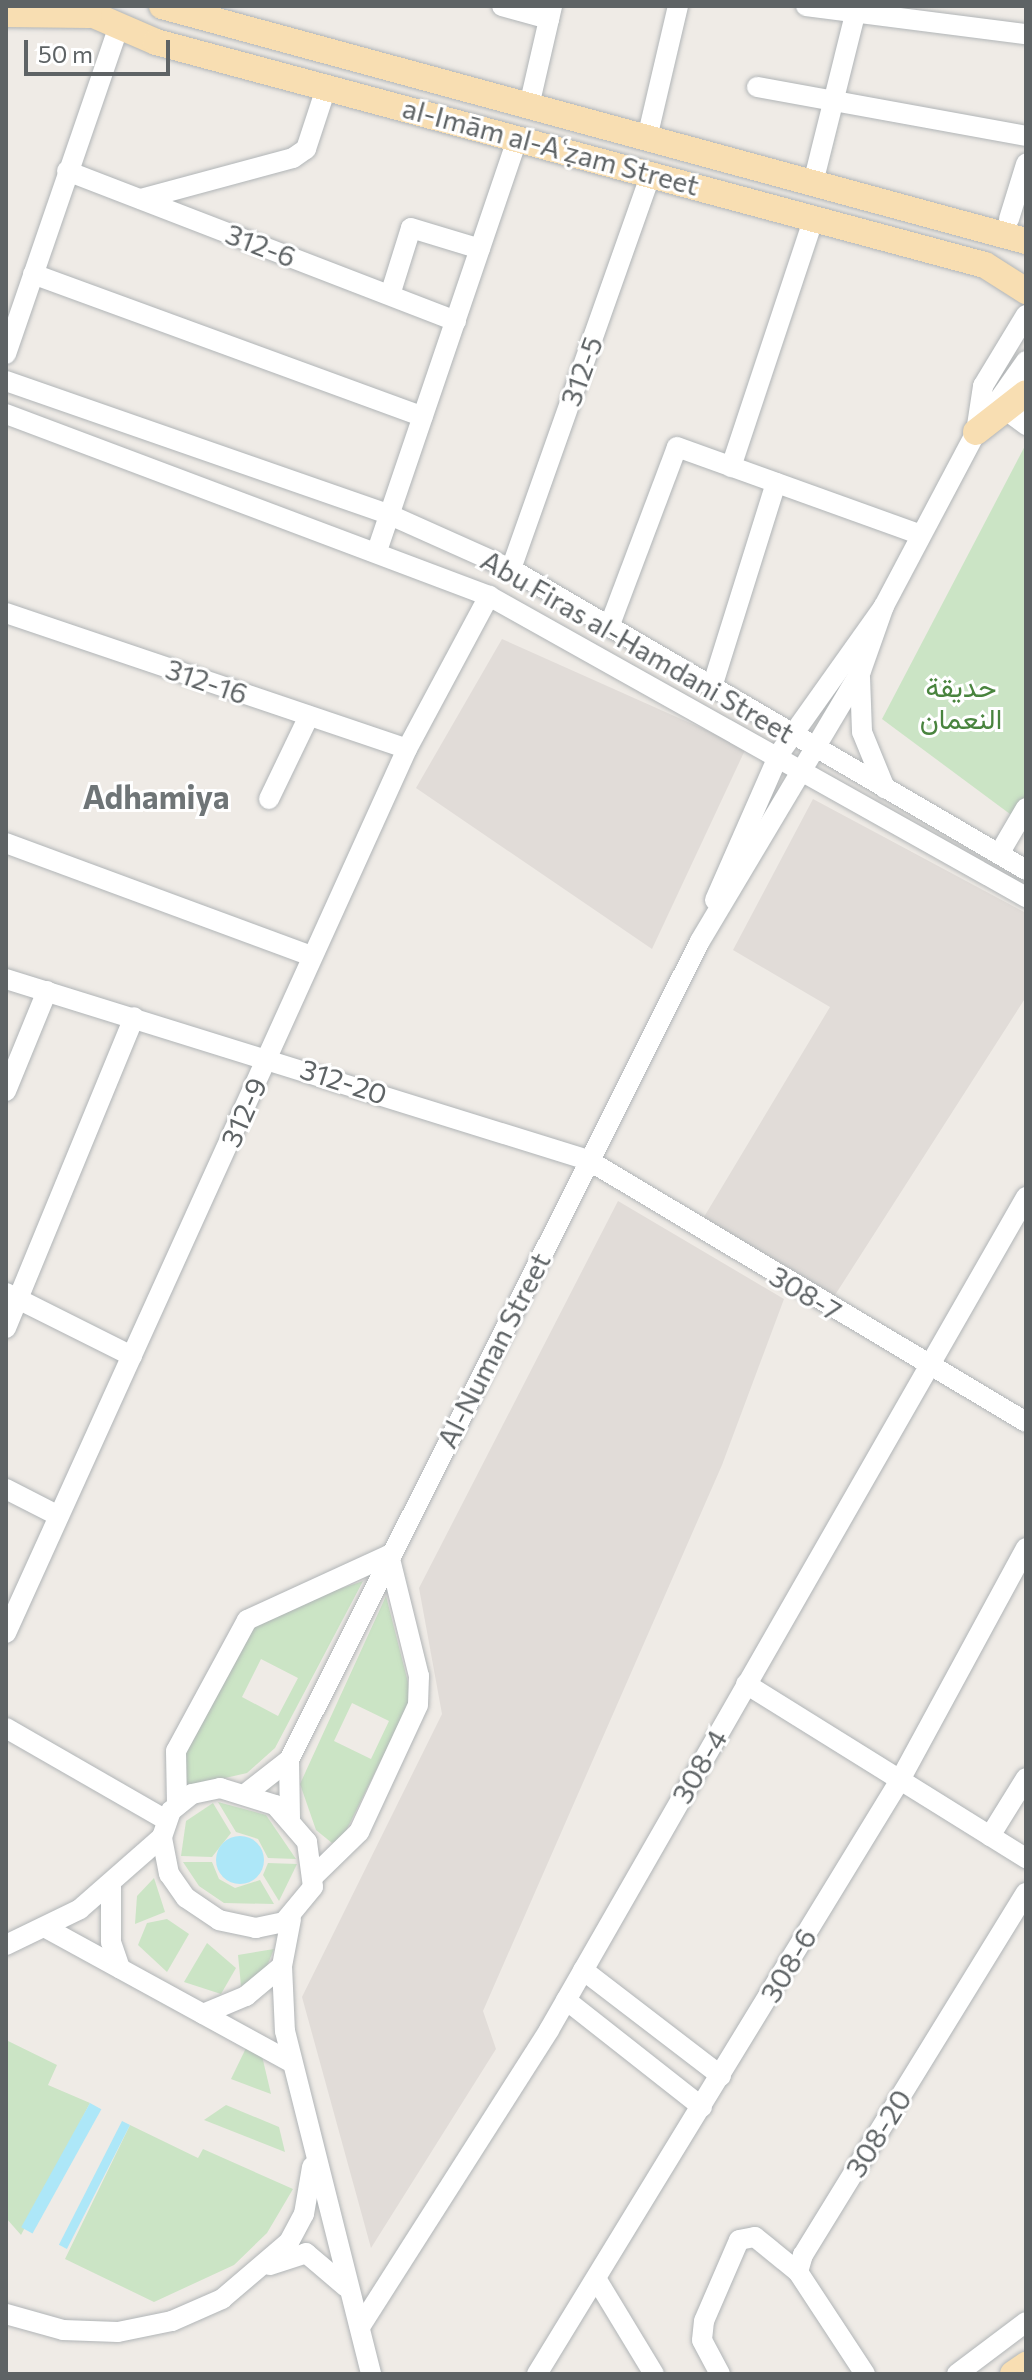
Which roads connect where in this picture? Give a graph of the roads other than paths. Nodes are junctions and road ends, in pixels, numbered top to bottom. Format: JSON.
{"nodes":[{"id":1,"x":162,"y":6,"type":"edge"},
{"id":2,"x":502,"y":6,"type":"edge"},
{"id":3,"x":678,"y":6,"type":"edge"},
{"id":4,"x":806,"y":6,"type":"edge"},
{"id":5,"x":845,"y":9,"type":"edge"},
{"id":6,"x":81,"y":11,"type":"edge"},
{"id":7,"x":550,"y":13,"type":"edge"},
{"id":8,"x":6,"y":14,"type":"edge"},
{"id":9,"x":118,"y":28,"type":"junction"},
{"id":10,"x":1026,"y":34,"type":"edge"},
{"id":11,"x":327,"y":85,"type":"junction"},
{"id":12,"x":757,"y":87,"type":"dead end"},
{"id":13,"x":833,"y":101,"type":"junction"},
{"id":14,"x":529,"y":106,"type":"junction"},
{"id":15,"x":1026,"y":136,"type":"edge"},
{"id":16,"x":518,"y":137,"type":"junction"},
{"id":17,"x":647,"y":138,"type":"junction"},
{"id":18,"x":1026,"y":164,"type":"edge"},
{"id":19,"x":67,"y":171,"type":"junction"},
{"id":20,"x":651,"y":174,"type":"junction"},
{"id":21,"x":813,"y":183,"type":"junction"},
{"id":22,"x":141,"y":199,"type":"junction"},
{"id":23,"x":814,"y":218,"type":"junction"},
{"id":24,"x":1009,"y":219,"type":"dead end"},
{"id":25,"x":1026,"y":241,"type":"edge"},
{"id":26,"x":480,"y":249,"type":"junction"},
{"id":27,"x":33,"y":274,"type":"junction"},
{"id":28,"x":1026,"y":291,"type":"edge"},
{"id":29,"x":390,"y":295,"type":"junction"},
{"id":30,"x":1026,"y":315,"type":"edge"},
{"id":31,"x":456,"y":321,"type":"junction"},
{"id":32,"x":6,"y":354,"type":"edge"},
{"id":33,"x":1026,"y":361,"type":"edge"},
{"id":34,"x":6,"y":381,"type":"edge"},
{"id":35,"x":1026,"y":393,"type":"edge"},
{"id":36,"x":1014,"y":406,"type":"edge"},
{"id":37,"x":6,"y":414,"type":"edge"},
{"id":38,"x":423,"y":417,"type":"junction"},
{"id":39,"x":1026,"y":425,"type":"edge"},
{"id":40,"x":976,"y":432,"type":"junction"},
{"id":41,"x":731,"y":467,"type":"junction"},
{"id":42,"x":776,"y":483,"type":"junction"},
{"id":43,"x":390,"y":515,"type":"junction"},
{"id":44,"x":921,"y":535,"type":"junction"},
{"id":45,"x":378,"y":548,"type":"junction"},
{"id":46,"x":511,"y":569,"type":"junction"},
{"id":47,"x":489,"y":596,"type":"junction"},
{"id":48,"x":884,"y":606,"type":"junction"},
{"id":49,"x":6,"y":613,"type":"edge"},
{"id":50,"x":609,"y":627,"type":"junction"},
{"id":51,"x":861,"y":671,"type":"junction"},
{"id":52,"x":712,"y":687,"type":"junction"},
{"id":53,"x":309,"y":716,"type":"junction"},
{"id":54,"x":791,"y":733,"type":"junction"},
{"id":55,"x":815,"y":748,"type":"junction"},
{"id":56,"x":407,"y":749,"type":"junction"},
{"id":57,"x":779,"y":754,"type":"junction"},
{"id":58,"x":804,"y":768,"type":"junction"},
{"id":59,"x":885,"y":788,"type":"junction"},
{"id":60,"x":269,"y":799,"type":"dead end"},
{"id":61,"x":1026,"y":808,"type":"edge"},
{"id":62,"x":6,"y":843,"type":"edge"},
{"id":63,"x":999,"y":854,"type":"junction"},
{"id":64,"x":1026,"y":870,"type":"edge"},
{"id":65,"x":1026,"y":897,"type":"edge"},
{"id":66,"x":700,"y":941,"type":"junction"},
{"id":67,"x":312,"y":956,"type":"junction"},
{"id":68,"x":6,"y":979,"type":"edge"},
{"id":69,"x":47,"y":991,"type":"junction"},
{"id":70,"x":134,"y":1017,"type":"junction"},
{"id":71,"x":268,"y":1056,"type":"junction"},
{"id":72,"x":6,"y":1091,"type":"edge"},
{"id":73,"x":588,"y":1160,"type":"junction"},
{"id":74,"x":1026,"y":1197,"type":"edge"},
{"id":75,"x":14,"y":1297,"type":"edge"},
{"id":76,"x":6,"y":1328,"type":"edge"},
{"id":77,"x":132,"y":1356,"type":"junction"},
{"id":78,"x":927,"y":1366,"type":"junction"},
{"id":79,"x":1026,"y":1422,"type":"edge"},
{"id":80,"x":6,"y":1489,"type":"edge"},
{"id":81,"x":59,"y":1516,"type":"junction"},
{"id":82,"x":1026,"y":1548,"type":"edge"},
{"id":83,"x":389,"y":1555,"type":"junction"},
{"id":84,"x":6,"y":1633,"type":"edge"},
{"id":85,"x":746,"y":1684,"type":"junction"},
{"id":86,"x":6,"y":1728,"type":"edge"},
{"id":87,"x":289,"y":1760,"type":"junction"},
{"id":88,"x":1026,"y":1778,"type":"edge"},
{"id":89,"x":900,"y":1780,"type":"junction"},
{"id":90,"x":248,"y":1792,"type":"junction"},
{"id":91,"x":290,"y":1818,"type":"junction"},
{"id":92,"x":168,"y":1820,"type":"junction"},
{"id":93,"x":990,"y":1836,"type":"junction"},
{"id":94,"x":1026,"y":1858,"type":"edge"},
{"id":95,"x":315,"y":1875,"type":"junction"},
{"id":96,"x":111,"y":1886,"type":"junction"},
{"id":97,"x":1026,"y":1893,"type":"edge"},
{"id":98,"x":291,"y":1919,"type":"junction"},
{"id":99,"x":46,"y":1928,"type":"junction"},
{"id":100,"x":6,"y":1945,"type":"edge"},
{"id":101,"x":282,"y":1966,"type":"junction"},
{"id":102,"x":120,"y":1968,"type":"junction"},
{"id":103,"x":583,"y":1970,"type":"junction"},
{"id":104,"x":566,"y":2000,"type":"junction"},
{"id":105,"x":203,"y":2014,"type":"junction"},
{"id":106,"x":293,"y":2063,"type":"junction"},
{"id":107,"x":721,"y":2076,"type":"junction"},
{"id":108,"x":702,"y":2107,"type":"junction"},
{"id":109,"x":312,"y":2148,"type":"junction"},
{"id":110,"x":266,"y":2266,"type":"junction"},
{"id":111,"x":798,"y":2272,"type":"junction"},
{"id":112,"x":597,"y":2280,"type":"junction"},
{"id":113,"x":352,"y":2298,"type":"junction"},
{"id":114,"x":7,"y":2318,"type":"edge"},
{"id":115,"x":1026,"y":2322,"type":"edge"},
{"id":116,"x":360,"y":2327,"type":"junction"},
{"id":117,"x":1026,"y":2365,"type":"edge"},
{"id":118,"x":371,"y":2374,"type":"edge"},
{"id":119,"x":537,"y":2374,"type":"edge"},
{"id":120,"x":654,"y":2374,"type":"edge"},
{"id":121,"x":720,"y":2374,"type":"edge"},
{"id":122,"x":865,"y":2374,"type":"edge"},
{"id":123,"x":957,"y":2374,"type":"edge"},
{"id":124,"x":1013,"y":2374,"type":"edge"}],
"edges":[{"from":1,"to":14,"type":"main road","name":"al-Imām al-Aʿẓam Street"},
{"from":2,"to":7,"type":"street"},
{"from":3,"to":17,"type":"street"},
{"from":4,"to":5,"type":"street"},
{"from":5,"to":10,"type":"street"},
{"from":5,"to":13,"type":"street"},
{"from":6,"to":8,"type":"main road"},
{"from":6,"to":9,"type":"main road","name":"al-Imām al-Aʿẓam Street"},
{"from":7,"to":14,"type":"street"},
{"from":9,"to":11,"type":"main road","name":"al-Imām al-Aʿẓam Street"},
{"from":9,"to":19,"type":"street"},
{"from":11,"to":16,"type":"main road","name":"al-Imām al-Aʿẓam Street"},
{"from":11,"to":22,"type":"street"},
{"from":12,"to":13,"type":"street"},
{"from":13,"to":15,"type":"street"},
{"from":13,"to":21,"type":"street"},
{"from":14,"to":17,"type":"main road","name":"al-Imām al-Aʿẓam Street"},
{"from":16,"to":20,"type":"main road","name":"al-Imām al-Aʿẓam Street"},
{"from":16,"to":26,"type":"street"},
{"from":17,"to":21,"type":"main road","name":"al-Imām al-Aʿẓam Street"},
{"from":18,"to":24,"type":"street"},
{"from":19,"to":22,"type":"street","name":"312-6"},
{"from":19,"to":27,"type":"street"},
{"from":20,"to":23,"type":"main road","name":"al-Imām al-Aʿẓam Street"},
{"from":20,"to":46,"type":"street","name":"312-5"},
{"from":21,"to":25,"type":"main road","name":"al-Imām al-Aʿẓam Street"},
{"from":22,"to":29,"type":"street","name":"312-6"},
{"from":23,"to":28,"type":"main road","name":"al-Imām al-Aʿẓam Street"},
{"from":23,"to":41,"type":"street"},
{"from":26,"to":29,"type":"street"},
{"from":26,"to":31,"type":"street"},
{"from":27,"to":32,"type":"street"},
{"from":27,"to":38,"type":"street"},
{"from":29,"to":31,"type":"street","name":"312-6"},
{"from":30,"to":40,"type":"street","name":"Al-Numan Street"},
{"from":31,"to":38,"type":"street"},
{"from":33,"to":40,"type":"street"},
{"from":34,"to":43,"type":"street","name":"Abu Firas al-Hamdani Street"},
{"from":35,"to":36,"type":"main road"},
{"from":36,"to":39,"type":"street"},
{"from":36,"to":40,"type":"main road"},
{"from":37,"to":45,"type":"street","name":"Abu Firas al-Hamdani Street"},
{"from":38,"to":43,"type":"street"},
{"from":40,"to":44,"type":"street","name":"Al-Numan Street"},
{"from":41,"to":42,"type":"street"},
{"from":41,"to":50,"type":"street"},
{"from":42,"to":44,"type":"street"},
{"from":42,"to":52,"type":"street"},
{"from":43,"to":45,"type":"street"},
{"from":43,"to":46,"type":"street","name":"Abu Firas al-Hamdani Street"},
{"from":44,"to":48,"type":"street","name":"Al-Numan Street"},
{"from":45,"to":47,"type":"street","name":"Abu Firas al-Hamdani Street"},
{"from":46,"to":50,"type":"street","name":"Abu Firas al-Hamdani Street"},
{"from":47,"to":56,"type":"street","name":"312-9"},
{"from":47,"to":57,"type":"street","name":"Abu Firas al-Hamdani Street"},
{"from":48,"to":51,"type":"street","name":"Al-Numan Street"},
{"from":48,"to":54,"type":"street","name":"Al-Numan Street"},
{"from":49,"to":53,"type":"street","name":"312-16"},
{"from":50,"to":52,"type":"street","name":"Abu Firas al-Hamdani Street"},
{"from":51,"to":55,"type":"street","name":"Al-Numan Street"},
{"from":51,"to":59,"type":"street"},
{"from":52,"to":54,"type":"street","name":"Abu Firas al-Hamdani Street"},
{"from":53,"to":56,"type":"street","name":"312-16"},
{"from":53,"to":60,"type":"street"},
{"from":54,"to":55,"type":"street","name":"Abu Firas al-Hamdani Street"},
{"from":54,"to":57,"type":"street","name":"Al-Numan Street"},
{"from":55,"to":58,"type":"street","name":"Al-Numan Street"},
{"from":55,"to":59,"type":"street","name":"Abu Firas al-Hamdani Street"},
{"from":56,"to":67,"type":"street","name":"312-9"},
{"from":57,"to":58,"type":"street","name":"Abu Firas al-Hamdani Street"},
{"from":57,"to":66,"type":"street","name":"Al-Numan Street"},
{"from":58,"to":65,"type":"street","name":"Abu Firas al-Hamdani Street"},
{"from":58,"to":66,"type":"street","name":"Al-Numan Street"},
{"from":59,"to":63,"type":"street","name":"Abu Firas al-Hamdani Street"},
{"from":61,"to":63,"type":"street"},
{"from":62,"to":67,"type":"street"},
{"from":63,"to":64,"type":"street","name":"Abu Firas al-Hamdani Street"},
{"from":66,"to":73,"type":"street","name":"Al-Numan Street"},
{"from":67,"to":71,"type":"street","name":"312-9"},
{"from":68,"to":69,"type":"street","name":"312-20"},
{"from":69,"to":70,"type":"street","name":"312-20"},
{"from":69,"to":72,"type":"street"},
{"from":70,"to":71,"type":"street","name":"312-20"},
{"from":70,"to":75,"type":"street"},
{"from":71,"to":73,"type":"street","name":"312-20"},
{"from":71,"to":77,"type":"street","name":"312-9"},
{"from":73,"to":78,"type":"street","name":"308-7"},
{"from":73,"to":83,"type":"street","name":"Al-Numan Street"},
{"from":74,"to":78,"type":"street","name":"308-4"},
{"from":75,"to":76,"type":"street"},
{"from":75,"to":77,"type":"street"},
{"from":77,"to":81,"type":"street","name":"312-9"},
{"from":78,"to":79,"type":"street","name":"308-7"},
{"from":78,"to":85,"type":"street","name":"308-4"},
{"from":80,"to":81,"type":"street"},
{"from":81,"to":84,"type":"street","name":"312-9"},
{"from":82,"to":89,"type":"street","name":"308-6"},
{"from":83,"to":87,"type":"street","name":"Al-Numan Street"},
{"from":83,"to":92,"type":"street"},
{"from":83,"to":95,"type":"street"},
{"from":85,"to":89,"type":"street"},
{"from":85,"to":103,"type":"street","name":"308-4"},
{"from":86,"to":92,"type":"street"},
{"from":87,"to":90,"type":"street","name":"Al-Numan Street"},
{"from":87,"to":91,"type":"street","name":"Al-Numan Street"},
{"from":88,"to":93,"type":"street"},
{"from":89,"to":93,"type":"street"},
{"from":89,"to":107,"type":"street","name":"308-6"},
{"from":90,"to":91,"type":"street"},
{"from":90,"to":92,"type":"street"},
{"from":91,"to":95,"type":"street"},
{"from":92,"to":96,"type":"street"},
{"from":92,"to":98,"type":"street"},
{"from":93,"to":94,"type":"street"},
{"from":95,"to":98,"type":"street"},
{"from":96,"to":99,"type":"street"},
{"from":96,"to":102,"type":"street"},
{"from":97,"to":111,"type":"street","name":"308-20"},
{"from":98,"to":101,"type":"street"},
{"from":99,"to":100,"type":"street"},
{"from":99,"to":102,"type":"street"},
{"from":101,"to":105,"type":"street"},
{"from":101,"to":106,"type":"street"},
{"from":102,"to":105,"type":"street"},
{"from":103,"to":104,"type":"street","name":"308-4"},
{"from":103,"to":107,"type":"street"},
{"from":104,"to":108,"type":"street"},
{"from":104,"to":116,"type":"street","name":"308-4"},
{"from":105,"to":106,"type":"street"},
{"from":106,"to":109,"type":"street"},
{"from":107,"to":108,"type":"street","name":"308-6"},
{"from":108,"to":112,"type":"street","name":"308-6"},
{"from":109,"to":110,"type":"street"},
{"from":109,"to":113,"type":"street"},
{"from":110,"to":113,"type":"street"},
{"from":110,"to":114,"type":"street"},
{"from":111,"to":121,"type":"street"},
{"from":111,"to":122,"type":"street"},
{"from":112,"to":119,"type":"street","name":"308-6"},
{"from":112,"to":120,"type":"street"},
{"from":113,"to":116,"type":"street"},
{"from":115,"to":123,"type":"street"},
{"from":116,"to":118,"type":"street"},
{"from":117,"to":124,"type":"main road"}]}
